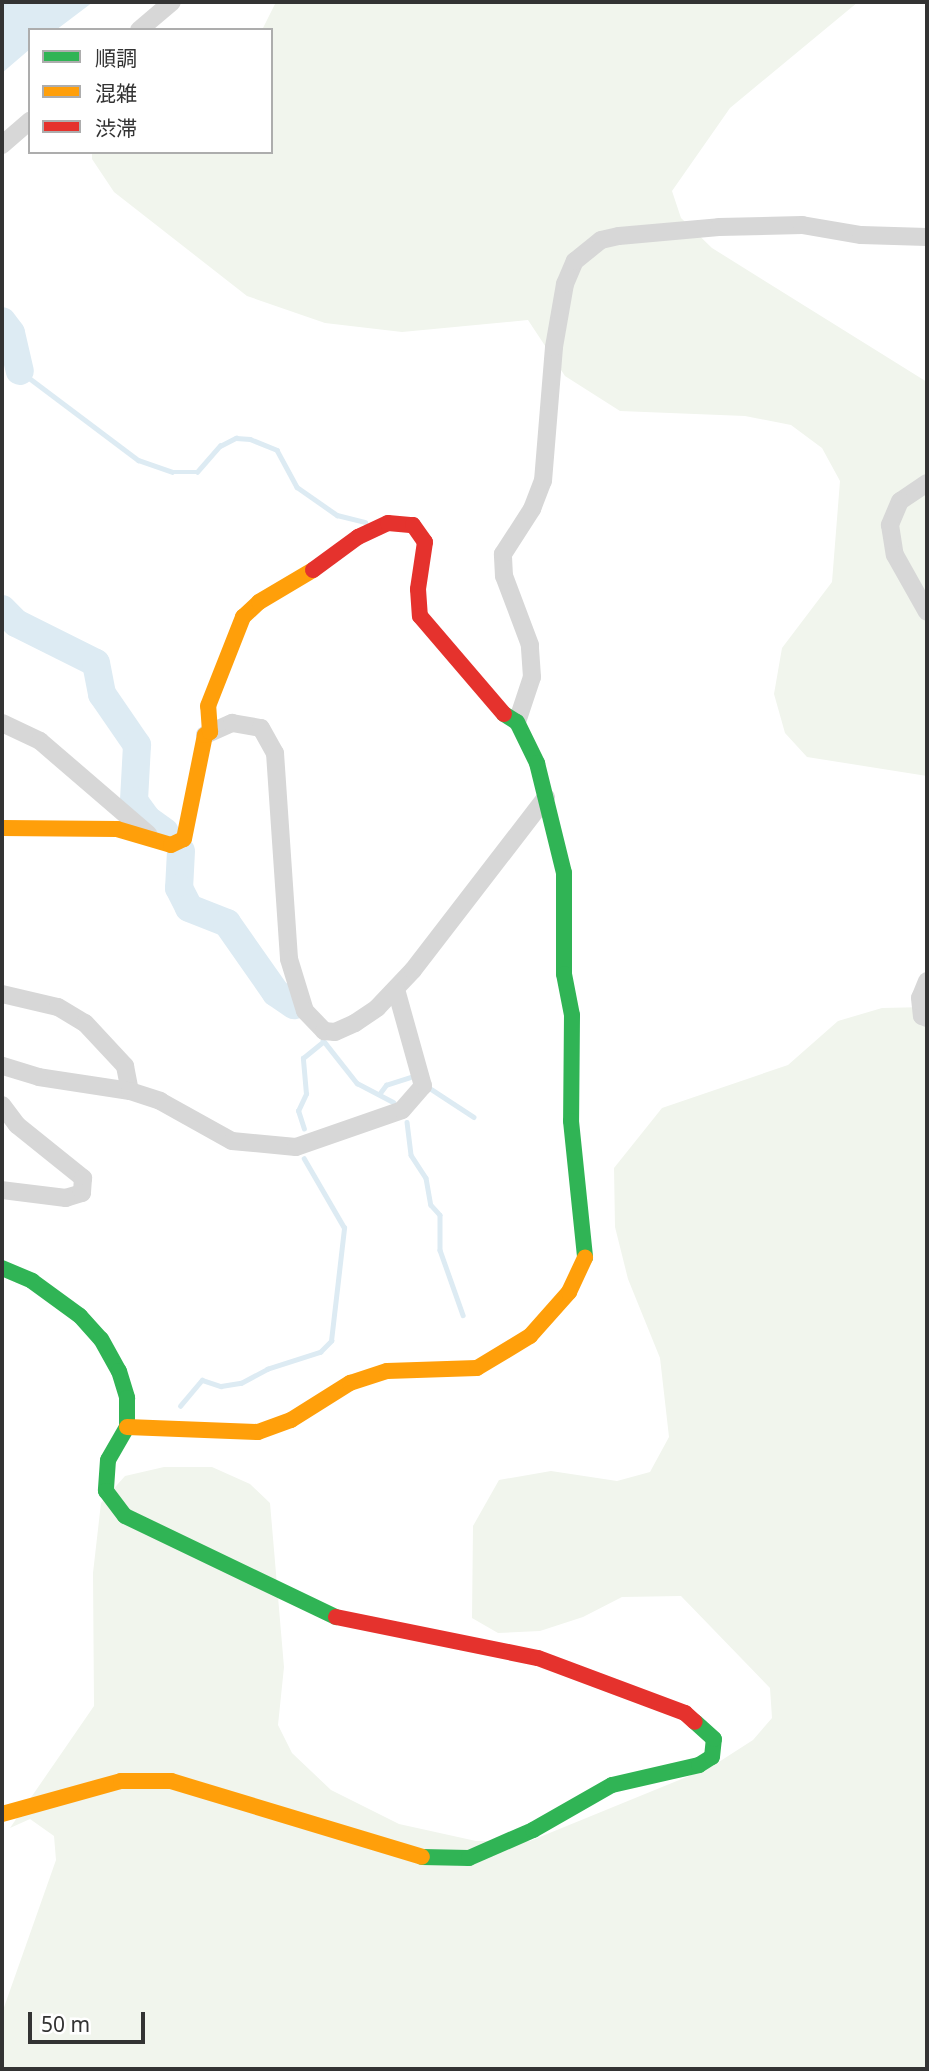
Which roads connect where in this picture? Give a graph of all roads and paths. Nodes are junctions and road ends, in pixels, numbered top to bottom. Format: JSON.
{"nodes":[{"id":1,"x":172,"y":2,"type":"edge"},
{"id":2,"x":141,"y":28,"type":"edge"},
{"id":3,"x":28,"y":123,"type":"edge"},
{"id":4,"x":2,"y":145,"type":"edge"},
{"id":5,"x":927,"y":237,"type":"edge"},
{"id":6,"x":927,"y":483,"type":"edge"},
{"id":7,"x":927,"y":612,"type":"edge"},
{"id":8,"x":517,"y":722,"type":"junction"},
{"id":9,"x":2,"y":723,"type":"edge"},
{"id":10,"x":205,"y":735,"type":"junction"},
{"id":11,"x":546,"y":797,"type":"junction"},
{"id":12,"x":2,"y":828,"type":"edge"},
{"id":13,"x":153,"y":839,"type":"junction"},
{"id":14,"x":927,"y":981,"type":"edge"},
{"id":15,"x":396,"y":989,"type":"junction"},
{"id":16,"x":2,"y":994,"type":"edge"},
{"id":17,"x":927,"y":1018,"type":"edge"},
{"id":18,"x":2,"y":1066,"type":"edge"},
{"id":19,"x":130,"y":1091,"type":"junction"},
{"id":20,"x":2,"y":1105,"type":"edge"},
{"id":21,"x":2,"y":1190,"type":"edge"},
{"id":22,"x":2,"y":1268,"type":"edge"},
{"id":23,"x":127,"y":1427,"type":"junction"},
{"id":24,"x":2,"y":1814,"type":"edge"}],
"edges":[{"from":1,"to":2,"type":"street"},
{"from":3,"to":4,"type":"street"},
{"from":5,"to":8,"type":"street"},
{"from":6,"to":7,"type":"street"},
{"from":8,"to":10,"type":"street"},
{"from":8,"to":11,"type":"street"},
{"from":9,"to":13,"type":"street"},
{"from":10,"to":13,"type":"street"},
{"from":10,"to":15,"type":"street"},
{"from":11,"to":15,"type":"street"},
{"from":11,"to":23,"type":"street"},
{"from":12,"to":13,"type":"street"},
{"from":14,"to":17,"type":"street"},
{"from":15,"to":19,"type":"street"},
{"from":16,"to":19,"type":"street"},
{"from":18,"to":19,"type":"street"},
{"from":20,"to":21,"type":"street"},
{"from":22,"to":23,"type":"street"},
{"from":23,"to":24,"type":"street"}]}
